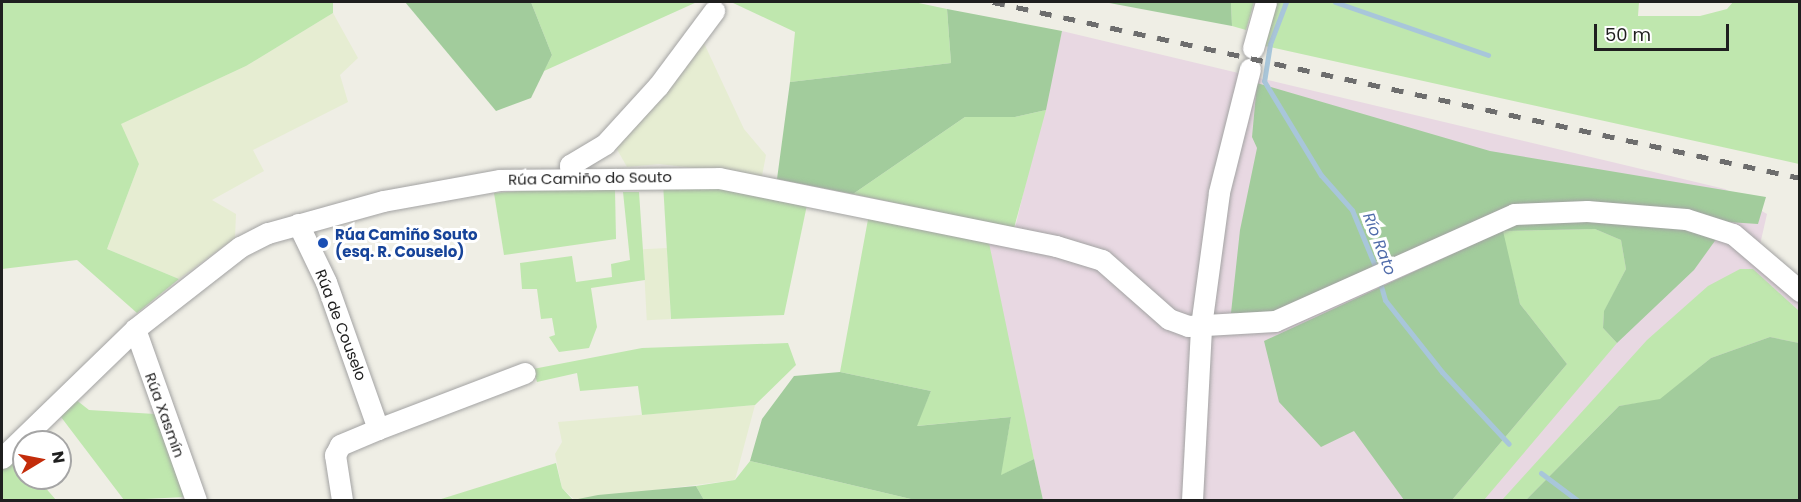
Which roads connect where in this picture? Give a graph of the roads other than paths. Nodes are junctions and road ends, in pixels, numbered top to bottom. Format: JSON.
{"nodes":[{"id":1,"x":1266,"y":2,"type":"edge"},
{"id":2,"x":714,"y":11,"type":"dead end"},
{"id":3,"x":571,"y":176,"type":"junction"},
{"id":4,"x":298,"y":224,"type":"junction"},
{"id":5,"x":1800,"y":291,"type":"edge"},
{"id":6,"x":1201,"y":326,"type":"junction"},
{"id":7,"x":135,"y":329,"type":"junction"},
{"id":8,"x":525,"y":373,"type":"dead end"},
{"id":9,"x":378,"y":429,"type":"junction"},
{"id":10,"x":2,"y":458,"type":"edge"},
{"id":11,"x":196,"y":500,"type":"edge"},
{"id":12,"x":342,"y":501,"type":"edge"},
{"id":13,"x":1192,"y":501,"type":"edge"}],
"edges":[{"from":1,"to":6,"type":"street"},
{"from":2,"to":3,"type":"street"},
{"from":3,"to":4,"type":"street","name":"Rúa Camiño do Souto"},
{"from":3,"to":6,"type":"street","name":"Rúa Camiño do Souto"},
{"from":4,"to":7,"type":"street","name":"Rúa Camiño do Souto"},
{"from":4,"to":9,"type":"street","name":"Rúa de Couselo"},
{"from":5,"to":6,"type":"street","name":"Rúa Camiño do Souto"},
{"from":6,"to":13,"type":"street"},
{"from":7,"to":10,"type":"street","name":"Rúa Camiño do Souto"},
{"from":7,"to":11,"type":"street","name":"Rúa Xasmín"},
{"from":8,"to":9,"type":"street"},
{"from":9,"to":12,"type":"street"}]}
